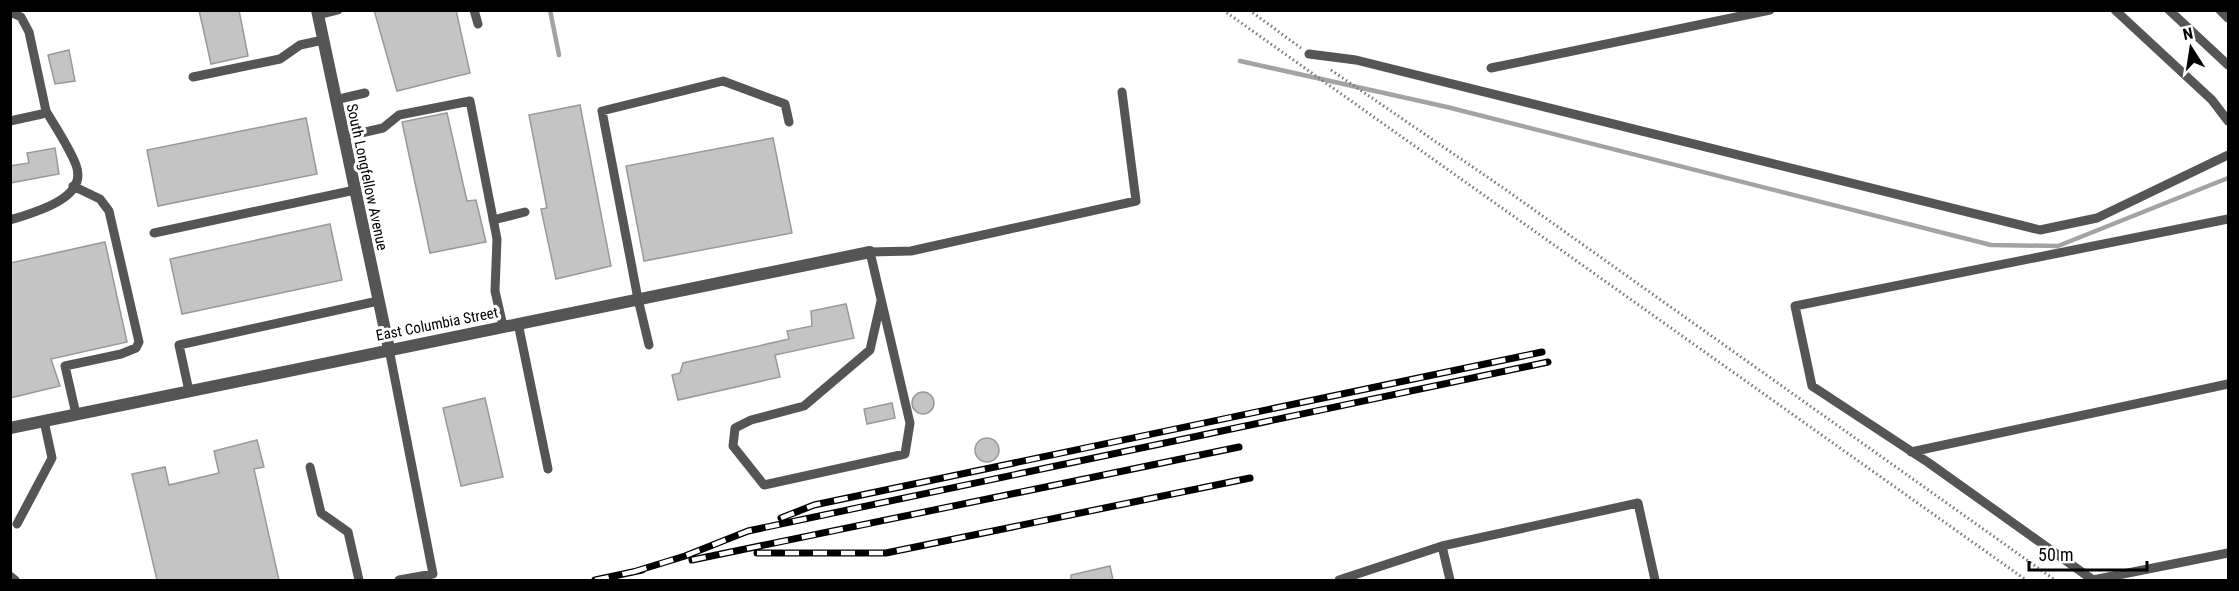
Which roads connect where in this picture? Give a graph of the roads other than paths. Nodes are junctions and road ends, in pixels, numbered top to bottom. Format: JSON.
{"nodes":[{"id":1,"x":338,"y":10,"type":"edge"},
{"id":2,"x":474,"y":10,"type":"edge"},
{"id":3,"x":1770,"y":10,"type":"edge"},
{"id":4,"x":2115,"y":10,"type":"edge"},
{"id":5,"x":2169,"y":10,"type":"edge"},
{"id":6,"x":2220,"y":10,"type":"edge"},
{"id":7,"x":10,"y":12,"type":"edge"},
{"id":8,"x":317,"y":13,"type":"edge"},
{"id":9,"x":2229,"y":18,"type":"edge"},
{"id":10,"x":478,"y":24,"type":"dead end"},
{"id":11,"x":323,"y":40,"type":"junction"},
{"id":12,"x":1309,"y":54,"type":"dead end"},
{"id":13,"x":2229,"y":65,"type":"edge"},
{"id":14,"x":1491,"y":68,"type":"dead end"},
{"id":15,"x":193,"y":77,"type":"dead end"},
{"id":16,"x":1122,"y":92,"type":"dead end"},
{"id":17,"x":365,"y":93,"type":"dead end"},
{"id":18,"x":336,"y":100,"type":"junction"},
{"id":19,"x":46,"y":111,"type":"junction"},
{"id":20,"x":10,"y":121,"type":"edge"},
{"id":21,"x":2229,"y":121,"type":"edge"},
{"id":22,"x":789,"y":122,"type":"dead end"},
{"id":23,"x":344,"y":137,"type":"junction"},
{"id":24,"x":2229,"y":155,"type":"edge"},
{"id":25,"x":73,"y":186,"type":"junction"},
{"id":26,"x":355,"y":190,"type":"junction"},
{"id":27,"x":525,"y":212,"type":"dead end"},
{"id":28,"x":2229,"y":219,"type":"edge"},
{"id":29,"x":10,"y":220,"type":"edge"},
{"id":30,"x":493,"y":220,"type":"junction"},
{"id":31,"x":154,"y":233,"type":"dead end"},
{"id":32,"x":870,"y":252,"type":"junction"},
{"id":33,"x":638,"y":299,"type":"junction"},
{"id":34,"x":378,"y":301,"type":"junction"},
{"id":35,"x":881,"y":301,"type":"junction"},
{"id":36,"x":518,"y":323,"type":"junction"},
{"id":37,"x":503,"y":327,"type":"junction"},
{"id":38,"x":649,"y":345,"type":"dead end"},
{"id":39,"x":388,"y":350,"type":"junction"},
{"id":40,"x":2229,"y":384,"type":"edge"},
{"id":41,"x":189,"y":391,"type":"junction"},
{"id":42,"x":76,"y":414,"type":"junction"},
{"id":43,"x":44,"y":421,"type":"junction"},
{"id":44,"x":10,"y":428,"type":"edge"},
{"id":45,"x":1911,"y":452,"type":"junction"},
{"id":46,"x":310,"y":467,"type":"dead end"},
{"id":47,"x":548,"y":469,"type":"dead end"},
{"id":48,"x":17,"y":524,"type":"dead end"},
{"id":49,"x":1442,"y":546,"type":"junction"},
{"id":50,"x":2229,"y":552,"type":"edge"},
{"id":51,"x":10,"y":576,"type":"edge"},
{"id":52,"x":15,"y":580,"type":"edge"},
{"id":53,"x":360,"y":580,"type":"edge"},
{"id":54,"x":399,"y":580,"type":"edge"},
{"id":55,"x":1339,"y":580,"type":"edge"},
{"id":56,"x":1450,"y":580,"type":"edge"},
{"id":57,"x":1655,"y":580,"type":"edge"},
{"id":58,"x":2093,"y":580,"type":"edge"}],
"edges":[{"from":1,"to":8,"type":"lane"},
{"from":2,"to":10,"type":"lane"},
{"from":3,"to":14,"type":"lane"},
{"from":4,"to":21,"type":"lane"},
{"from":5,"to":13,"type":"lane"},
{"from":6,"to":9,"type":"lane"},
{"from":7,"to":19,"type":"lane"},
{"from":8,"to":11,"type":"street","name":"South Longfellow Avenue"},
{"from":11,"to":15,"type":"lane"},
{"from":11,"to":18,"type":"street","name":"South Longfellow Avenue"},
{"from":12,"to":24,"type":"lane"},
{"from":16,"to":32,"type":"lane"},
{"from":17,"to":18,"type":"lane"},
{"from":18,"to":23,"type":"street","name":"South Longfellow Avenue"},
{"from":19,"to":20,"type":"lane"},
{"from":19,"to":25,"type":"lane"},
{"from":22,"to":33,"type":"lane"},
{"from":23,"to":26,"type":"street","name":"South Longfellow Avenue"},
{"from":23,"to":30,"type":"lane"},
{"from":25,"to":29,"type":"lane"},
{"from":25,"to":42,"type":"lane"},
{"from":26,"to":31,"type":"lane"},
{"from":26,"to":34,"type":"street","name":"South Longfellow Avenue"},
{"from":27,"to":30,"type":"lane"},
{"from":28,"to":45,"type":"lane"},
{"from":30,"to":37,"type":"lane"},
{"from":32,"to":33,"type":"street","name":"East Columbia Street"},
{"from":32,"to":35,"type":"lane"},
{"from":33,"to":36,"type":"street","name":"East Columbia Street"},
{"from":33,"to":38,"type":"lane"},
{"from":34,"to":39,"type":"street","name":"South Longfellow Avenue"},
{"from":34,"to":41,"type":"lane"},
{"from":35,"to":35,"type":"lane"},
{"from":36,"to":37,"type":"street","name":"East Columbia Street"},
{"from":36,"to":47,"type":"lane"},
{"from":37,"to":39,"type":"street","name":"East Columbia Street"},
{"from":39,"to":41,"type":"street","name":"East Columbia Street"},
{"from":39,"to":54,"type":"lane"},
{"from":40,"to":45,"type":"lane"},
{"from":41,"to":42,"type":"street","name":"East Columbia Street"},
{"from":42,"to":43,"type":"street","name":"East Columbia Street"},
{"from":43,"to":44,"type":"street","name":"East Columbia Street"},
{"from":43,"to":48,"type":"lane"},
{"from":45,"to":58,"type":"lane"},
{"from":46,"to":53,"type":"lane"},
{"from":49,"to":55,"type":"lane"},
{"from":49,"to":56,"type":"lane"},
{"from":49,"to":57,"type":"lane"},
{"from":50,"to":58,"type":"lane"},
{"from":51,"to":52,"type":"lane"}]}
